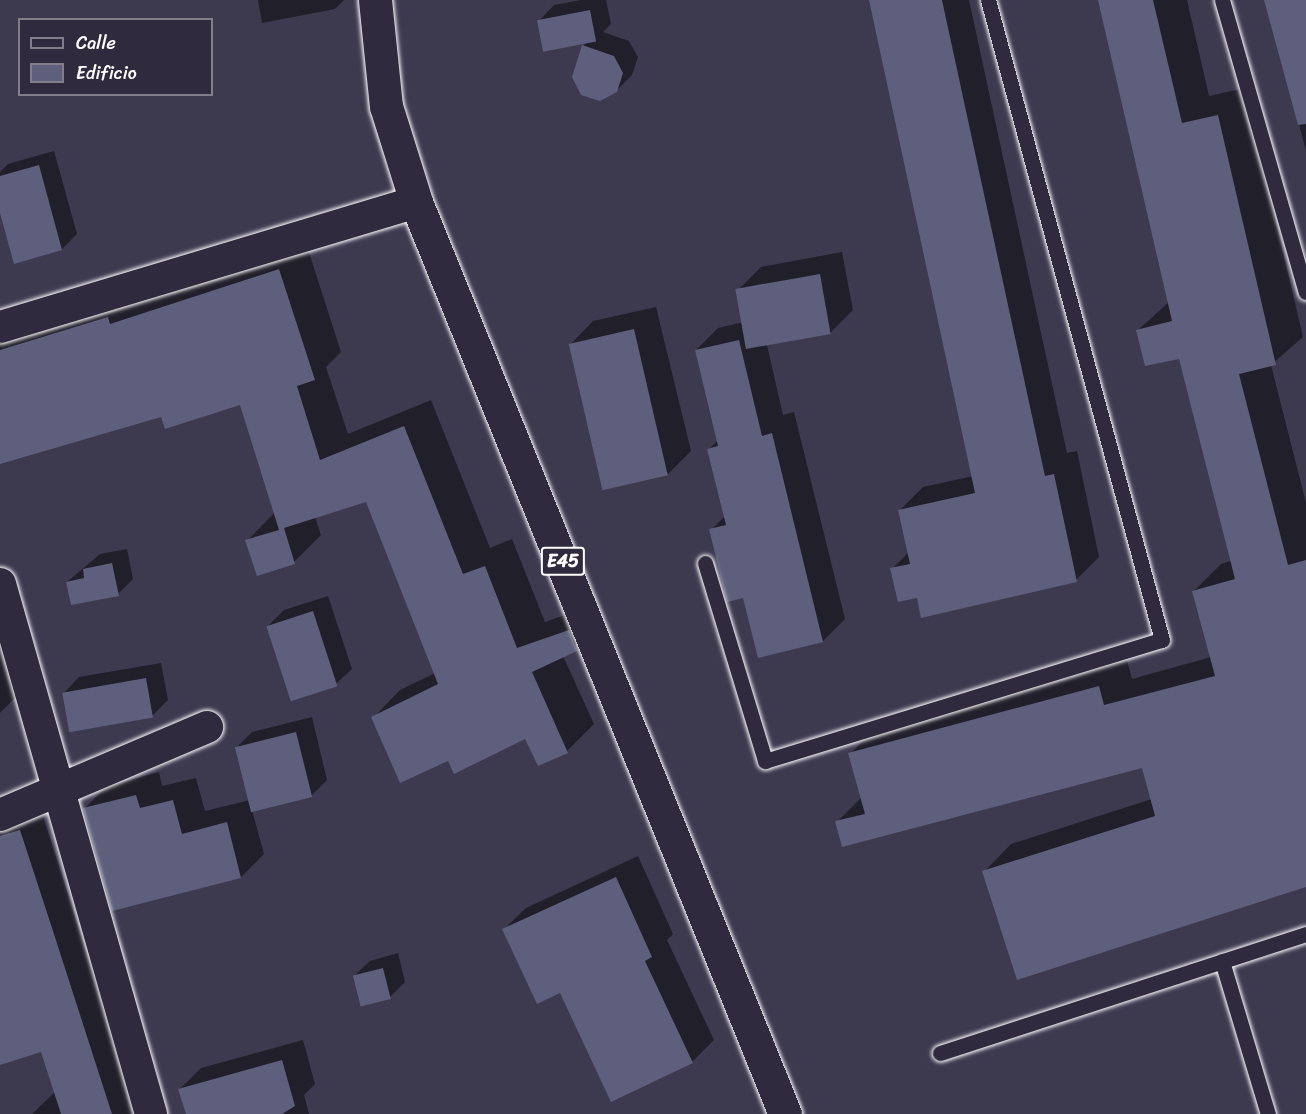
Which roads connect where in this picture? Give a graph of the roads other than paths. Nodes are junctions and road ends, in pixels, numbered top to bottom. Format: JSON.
{"nodes":[{"id":1,"x":375,"y":0,"type":"edge"},
{"id":2,"x":988,"y":0,"type":"edge"},
{"id":3,"x":1222,"y":0,"type":"edge"},
{"id":4,"x":416,"y":202,"type":"junction"},
{"id":5,"x":1306,"y":292,"type":"edge"},
{"id":6,"x":0,"y":327,"type":"edge"},
{"id":7,"x":705,"y":563,"type":"dead end"},
{"id":8,"x":0,"y":584,"type":"edge"},
{"id":9,"x":207,"y":728,"type":"dead end"},
{"id":10,"x":61,"y":790,"type":"junction"},
{"id":11,"x":0,"y":815,"type":"edge"},
{"id":12,"x":1306,"y":934,"type":"edge"},
{"id":13,"x":1222,"y":961,"type":"junction"},
{"id":14,"x":940,"y":1053,"type":"dead end"},
{"id":15,"x":151,"y":1114,"type":"edge"},
{"id":16,"x":785,"y":1114,"type":"edge"},
{"id":17,"x":1268,"y":1114,"type":"edge"}],
"edges":[{"from":1,"to":4,"type":"highway","number":"E45"},
{"from":2,"to":7,"type":"lane"},
{"from":3,"to":5,"type":"lane"},
{"from":4,"to":6,"type":"street"},
{"from":4,"to":16,"type":"highway","number":"E45"},
{"from":8,"to":10,"type":"street"},
{"from":9,"to":10,"type":"street"},
{"from":10,"to":11,"type":"street"},
{"from":10,"to":15,"type":"street"},
{"from":12,"to":13,"type":"lane"},
{"from":13,"to":14,"type":"lane"},
{"from":13,"to":17,"type":"lane"}]}
